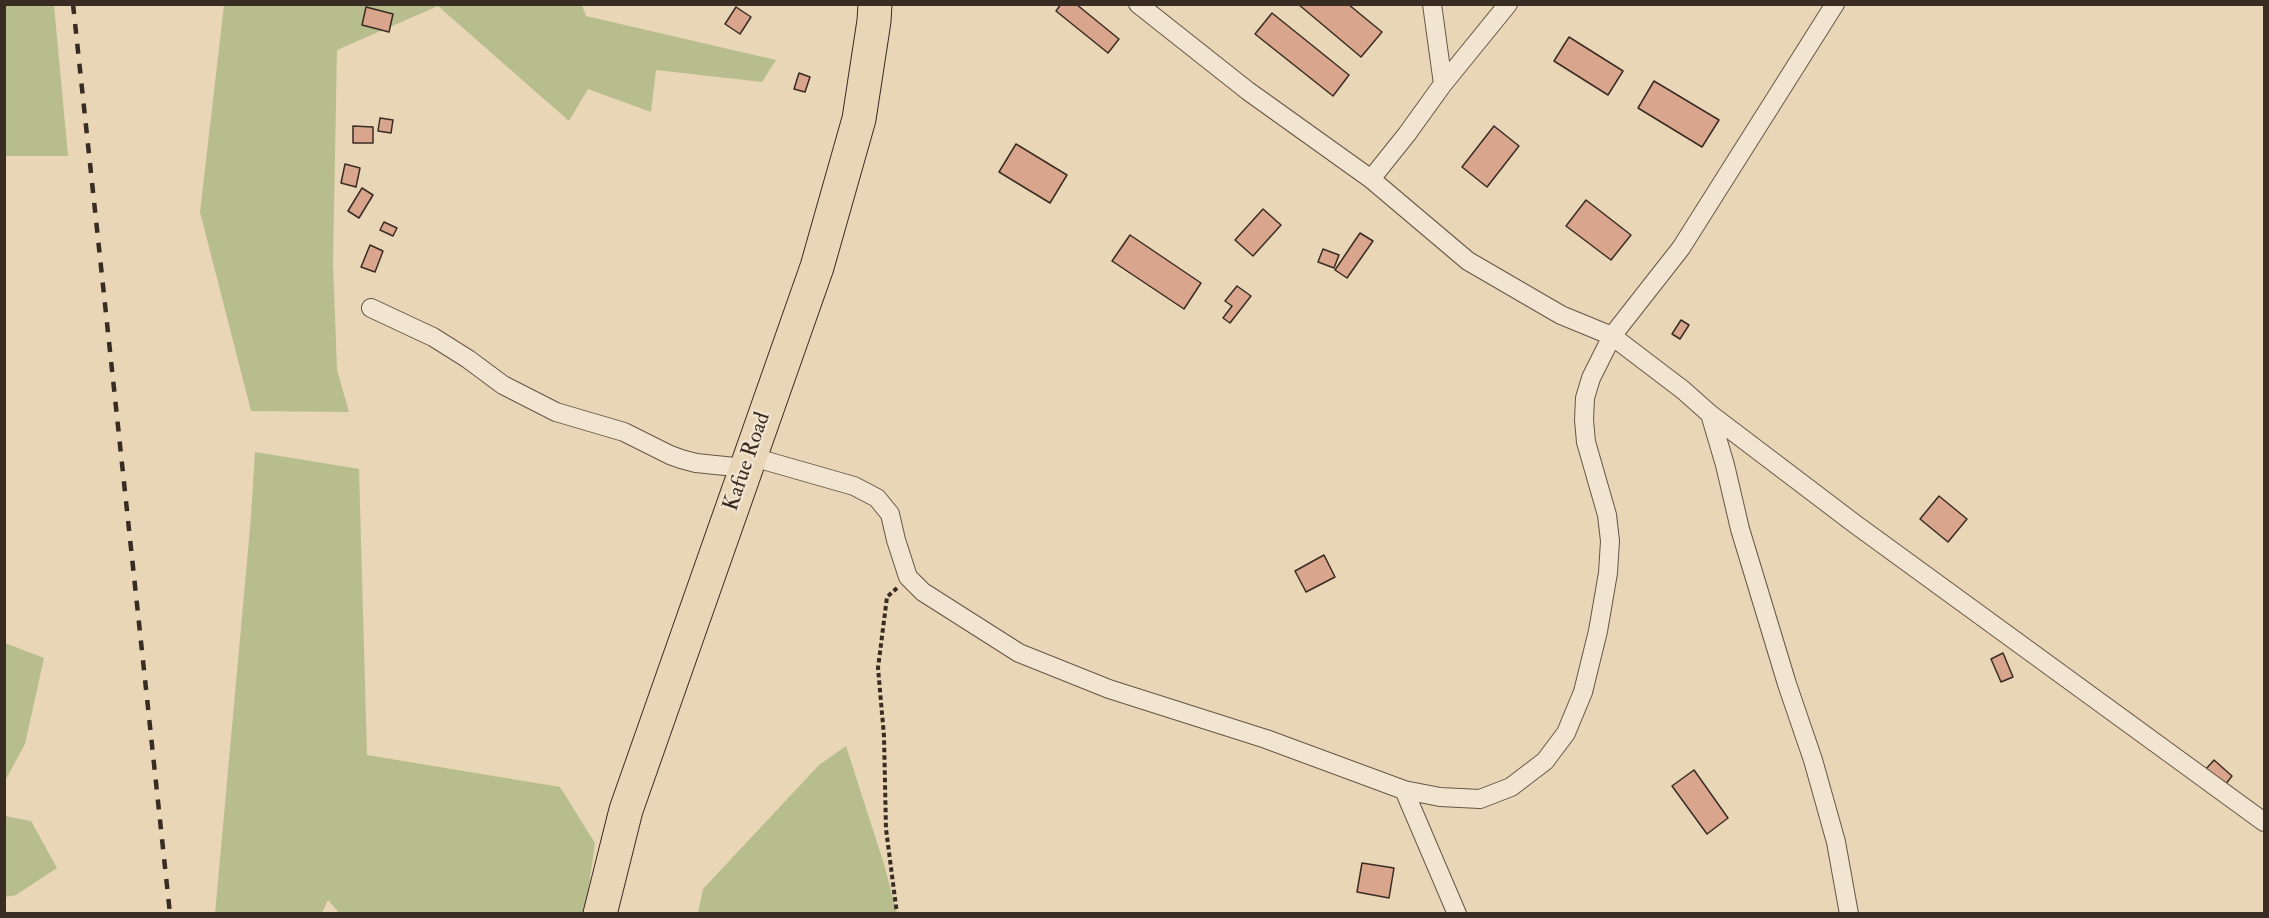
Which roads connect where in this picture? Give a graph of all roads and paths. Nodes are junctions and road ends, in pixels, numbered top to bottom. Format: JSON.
{"nodes":[{"id":1,"x":875,"y":4,"type":"edge"},
{"id":2,"x":1138,"y":4,"type":"edge"},
{"id":3,"x":1432,"y":4,"type":"edge"},
{"id":4,"x":1509,"y":4,"type":"edge"},
{"id":5,"x":1836,"y":4,"type":"edge"},
{"id":6,"x":1443,"y":84,"type":"junction"},
{"id":7,"x":1371,"y":179,"type":"junction"},
{"id":8,"x":371,"y":308,"type":"dead end"},
{"id":9,"x":1612,"y":336,"type":"junction"},
{"id":10,"x":1710,"y":414,"type":"junction"},
{"id":11,"x":747,"y":462,"type":"junction"},
{"id":12,"x":908,"y":577,"type":"junction"},
{"id":13,"x":1404,"y":790,"type":"junction"},
{"id":14,"x":2265,"y":822,"type":"edge"},
{"id":15,"x":600,"y":914,"type":"edge"},
{"id":16,"x":897,"y":914,"type":"edge"},
{"id":17,"x":1457,"y":914,"type":"edge"},
{"id":18,"x":1850,"y":914,"type":"edge"}],
"edges":[{"from":1,"to":11,"type":"highway","name":"Kafue Road"},
{"from":2,"to":7,"type":"street"},
{"from":3,"to":6,"type":"street"},
{"from":4,"to":6,"type":"street"},
{"from":5,"to":9,"type":"street"},
{"from":6,"to":7,"type":"street"},
{"from":7,"to":9,"type":"street"},
{"from":8,"to":11,"type":"street"},
{"from":9,"to":10,"type":"street"},
{"from":9,"to":13,"type":"street"},
{"from":10,"to":14,"type":"street"},
{"from":10,"to":18,"type":"street"},
{"from":11,"to":12,"type":"street"},
{"from":11,"to":15,"type":"highway","name":"Kafue Road"},
{"from":12,"to":13,"type":"street"},
{"from":12,"to":16,"type":"path"},
{"from":13,"to":17,"type":"street"}]}
